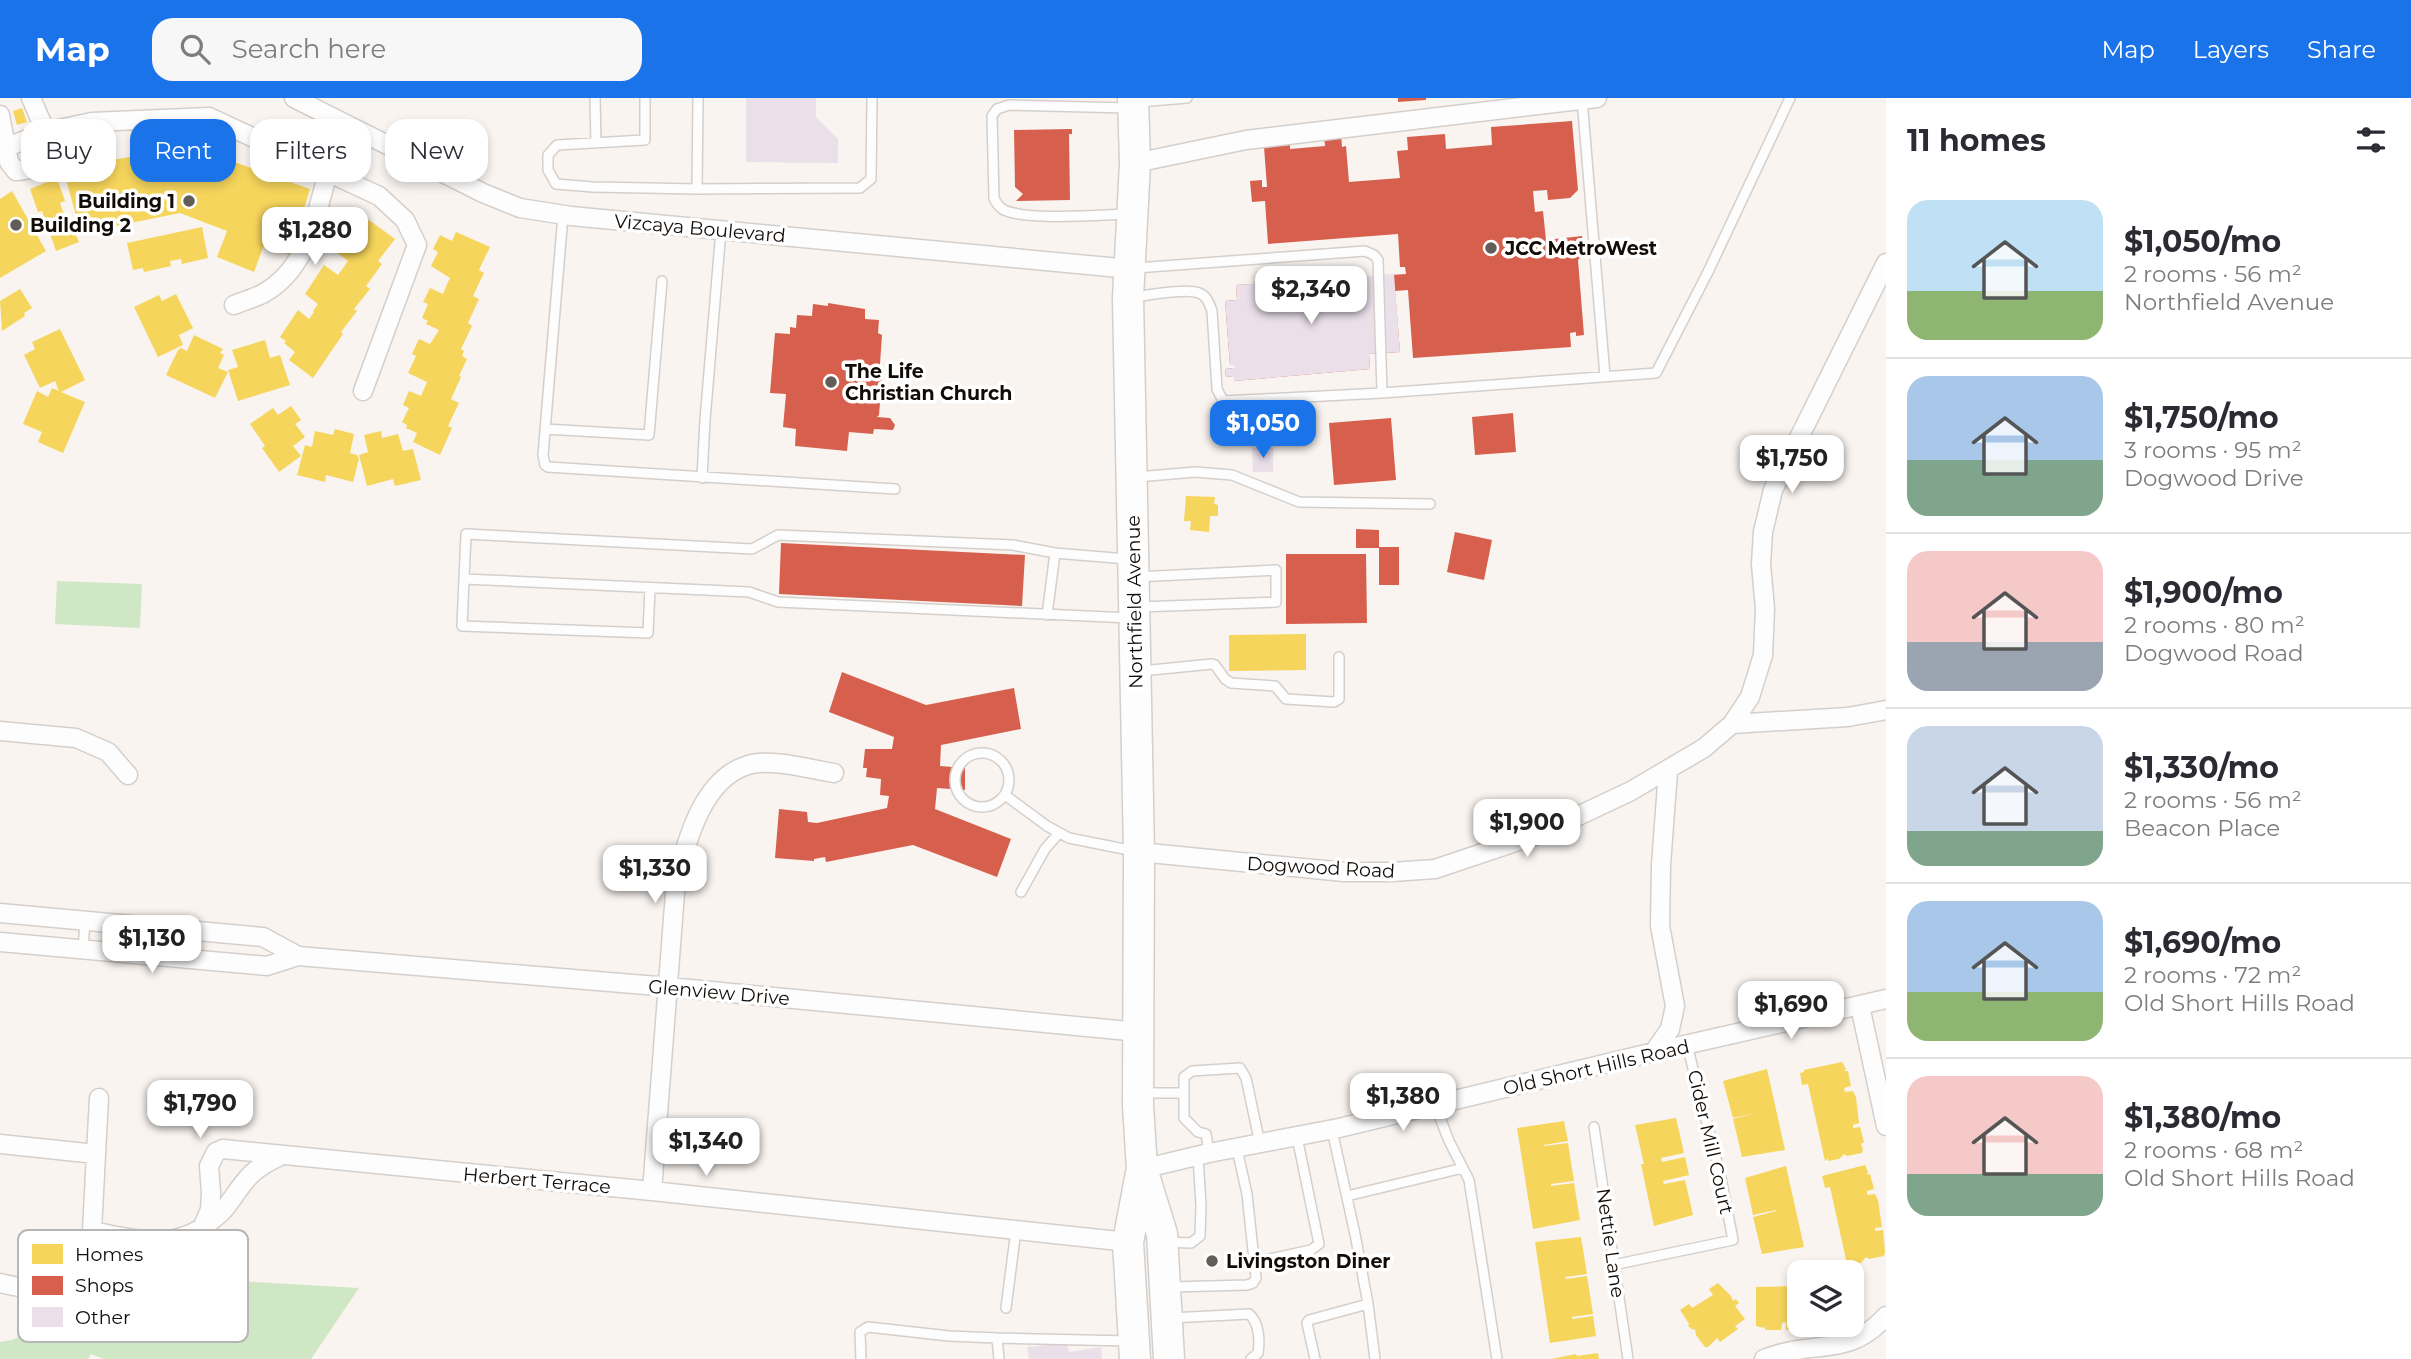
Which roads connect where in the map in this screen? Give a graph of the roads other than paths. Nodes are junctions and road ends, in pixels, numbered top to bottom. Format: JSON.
{"nodes":[{"id":1,"x":31,"y":98,"type":"edge"},
{"id":2,"x":294,"y":98,"type":"edge"},
{"id":3,"x":595,"y":98,"type":"edge"},
{"id":4,"x":645,"y":98,"type":"edge"},
{"id":5,"x":698,"y":98,"type":"edge"},
{"id":6,"x":872,"y":98,"type":"edge"},
{"id":7,"x":1183,"y":98,"type":"edge"},
{"id":8,"x":1790,"y":98,"type":"edge"},
{"id":9,"x":1589,"y":99,"type":"edge"},
{"id":10,"x":1133,"y":103,"type":"edge"},
{"id":11,"x":0,"y":115,"type":"edge"},
{"id":12,"x":40,"y":119,"type":"edge"},
{"id":13,"x":116,"y":121,"type":"edge"},
{"id":14,"x":250,"y":136,"type":"edge"},
{"id":15,"x":21,"y":141,"type":"edge"},
{"id":16,"x":596,"y":143,"type":"junction"},
{"id":17,"x":3,"y":148,"type":"edge"},
{"id":18,"x":1135,"y":163,"type":"junction"},
{"id":19,"x":21,"y":171,"type":"edge"},
{"id":20,"x":325,"y":182,"type":"edge"},
{"id":21,"x":349,"y":182,"type":"edge"},
{"id":22,"x":697,"y":189,"type":"junction"},
{"id":23,"x":1133,"y":214,"type":"junction"},
{"id":24,"x":563,"y":215,"type":"junction"},
{"id":25,"x":721,"y":230,"type":"junction"},
{"id":26,"x":1886,"y":263,"type":"edge"},
{"id":27,"x":1130,"y":269,"type":"junction"},
{"id":28,"x":663,"y":281,"type":"dead end"},
{"id":29,"x":1128,"y":298,"type":"junction"},
{"id":30,"x":233,"y":305,"type":"dead end"},
{"id":31,"x":1605,"y":376,"type":"junction"},
{"id":32,"x":363,"y":391,"type":"dead end"},
{"id":33,"x":1382,"y":393,"type":"junction"},
{"id":34,"x":545,"y":429,"type":"junction"},
{"id":35,"x":1132,"y":477,"type":"junction"},
{"id":36,"x":702,"y":478,"type":"junction"},
{"id":37,"x":895,"y":489,"type":"dead end"},
{"id":38,"x":1430,"y":504,"type":"dead end"},
{"id":39,"x":1055,"y":553,"type":"junction"},
{"id":40,"x":1133,"y":568,"type":"junction"},
{"id":41,"x":464,"y":579,"type":"junction"},
{"id":42,"x":650,"y":588,"type":"junction"},
{"id":43,"x":1134,"y":613,"type":"junction"},
{"id":44,"x":1047,"y":615,"type":"junction"},
{"id":45,"x":1339,"y":657,"type":"dead end"},
{"id":46,"x":1135,"y":672,"type":"junction"},
{"id":47,"x":1886,"y":710,"type":"edge"},
{"id":48,"x":1732,"y":724,"type":"junction"},
{"id":49,"x":0,"y":731,"type":"edge"},
{"id":50,"x":1668,"y":771,"type":"junction"},
{"id":51,"x":834,"y":772,"type":"dead end"},
{"id":52,"x":128,"y":775,"type":"dead end"},
{"id":53,"x":1005,"y":794,"type":"junction"},
{"id":54,"x":1059,"y":833,"type":"junction"},
{"id":55,"x":1139,"y":852,"type":"junction"},
{"id":56,"x":1021,"y":892,"type":"dead end"},
{"id":57,"x":0,"y":913,"type":"edge"},
{"id":58,"x":85,"y":921,"type":"junction"},
{"id":59,"x":0,"y":942,"type":"edge"},
{"id":60,"x":83,"y":950,"type":"junction"},
{"id":61,"x":299,"y":956,"type":"junction"},
{"id":62,"x":669,"y":987,"type":"junction"},
{"id":63,"x":1886,"y":999,"type":"edge"},
{"id":64,"x":1860,"y":1006,"type":"junction"},
{"id":65,"x":1139,"y":1032,"type":"junction"},
{"id":66,"x":1688,"y":1045,"type":"junction"},
{"id":67,"x":1654,"y":1052,"type":"junction"},
{"id":68,"x":1184,"y":1093,"type":"junction"},
{"id":69,"x":99,"y":1098,"type":"dead end"},
{"id":70,"x":1138,"y":1099,"type":"junction"},
{"id":71,"x":1435,"y":1105,"type":"junction"},
{"id":72,"x":1886,"y":1125,"type":"edge"},
{"id":73,"x":1594,"y":1127,"type":"dead end"},
{"id":74,"x":1332,"y":1130,"type":"junction"},
{"id":75,"x":1297,"y":1137,"type":"junction"},
{"id":76,"x":0,"y":1144,"type":"edge"},
{"id":77,"x":1260,"y":1144,"type":"junction"},
{"id":78,"x":1237,"y":1149,"type":"junction"},
{"id":79,"x":96,"y":1154,"type":"junction"},
{"id":80,"x":1203,"y":1154,"type":"junction"},
{"id":81,"x":280,"y":1156,"type":"junction"},
{"id":82,"x":1463,"y":1168,"type":"junction"},
{"id":83,"x":1142,"y":1169,"type":"junction"},
{"id":84,"x":652,"y":1191,"type":"junction"},
{"id":85,"x":1347,"y":1196,"type":"junction"},
{"id":86,"x":202,"y":1228,"type":"junction"},
{"id":87,"x":92,"y":1230,"type":"edge"},
{"id":88,"x":198,"y":1230,"type":"edge"},
{"id":89,"x":1016,"y":1230,"type":"junction"},
{"id":90,"x":1128,"y":1242,"type":"junction"},
{"id":91,"x":1162,"y":1242,"type":"junction"},
{"id":92,"x":1255,"y":1262,"type":"junction"},
{"id":93,"x":1613,"y":1265,"type":"junction"},
{"id":94,"x":0,"y":1283,"type":"edge"},
{"id":95,"x":18,"y":1287,"type":"edge"},
{"id":96,"x":1165,"y":1287,"type":"junction"},
{"id":97,"x":1367,"y":1304,"type":"junction"},
{"id":98,"x":1006,"y":1308,"type":"dead end"},
{"id":99,"x":1886,"y":1316,"type":"edge"},
{"id":100,"x":1166,"y":1318,"type":"junction"},
{"id":101,"x":997,"y":1338,"type":"junction"},
{"id":102,"x":1134,"y":1350,"type":"edge"},
{"id":103,"x":1169,"y":1355,"type":"edge"},
{"id":104,"x":861,"y":1359,"type":"edge"},
{"id":105,"x":999,"y":1359,"type":"edge"},
{"id":106,"x":1251,"y":1359,"type":"edge"},
{"id":107,"x":1315,"y":1359,"type":"edge"},
{"id":108,"x":1375,"y":1359,"type":"edge"},
{"id":109,"x":1497,"y":1359,"type":"edge"},
{"id":110,"x":1628,"y":1359,"type":"edge"},
{"id":111,"x":1764,"y":1359,"type":"edge"}],
"edges":[{"from":1,"to":12,"type":"street"},
{"from":2,"to":24,"type":"street","name":"Vizcaya Boulevard"},
{"from":3,"to":16,"type":"lane"},
{"from":4,"to":16,"type":"lane"},
{"from":5,"to":22,"type":"lane"},
{"from":6,"to":22,"type":"lane"},
{"from":7,"to":10,"type":"lane"},
{"from":8,"to":31,"type":"lane"},
{"from":9,"to":18,"type":"street"},
{"from":9,"to":31,"type":"lane"},
{"from":10,"to":18,"type":"main road","name":"Northfield Avenue"},
{"from":10,"to":23,"type":"lane"},
{"from":11,"to":17,"type":"street"},
{"from":13,"to":14,"type":"street"},
{"from":15,"to":17,"type":"street"},
{"from":16,"to":22,"type":"lane"},
{"from":17,"to":19,"type":"street"},
{"from":18,"to":23,"type":"main road","name":"Northfield Avenue"},
{"from":20,"to":30,"type":"street"},
{"from":21,"to":32,"type":"street"},
{"from":23,"to":27,"type":"main road","name":"Northfield Avenue"},
{"from":24,"to":25,"type":"street","name":"Vizcaya Boulevard"},
{"from":24,"to":34,"type":"lane"},
{"from":25,"to":27,"type":"street","name":"Vizcaya Boulevard"},
{"from":25,"to":36,"type":"lane"},
{"from":26,"to":48,"type":"street","name":"Dogwood Road"},
{"from":27,"to":29,"type":"main road","name":"Northfield Avenue"},
{"from":27,"to":33,"type":"lane"},
{"from":28,"to":34,"type":"lane"},
{"from":29,"to":33,"type":"lane"},
{"from":29,"to":35,"type":"main road","name":"Northfield Avenue"},
{"from":31,"to":33,"type":"lane"},
{"from":34,"to":36,"type":"lane"},
{"from":35,"to":38,"type":"lane"},
{"from":35,"to":40,"type":"main road","name":"Northfield Avenue"},
{"from":36,"to":37,"type":"lane"},
{"from":39,"to":40,"type":"lane"},
{"from":39,"to":41,"type":"lane"},
{"from":39,"to":44,"type":"lane"},
{"from":40,"to":43,"type":"main road","name":"Northfield Avenue"},
{"from":40,"to":43,"type":"lane"},
{"from":41,"to":42,"type":"lane"},
{"from":41,"to":42,"type":"lane"},
{"from":42,"to":44,"type":"lane"},
{"from":43,"to":44,"type":"lane"},
{"from":43,"to":46,"type":"main road","name":"Northfield Avenue"},
{"from":45,"to":46,"type":"lane"},
{"from":46,"to":55,"type":"main road","name":"Northfield Avenue"},
{"from":47,"to":48,"type":"street"},
{"from":48,"to":50,"type":"street","name":"Dogwood Road"},
{"from":49,"to":52,"type":"street"},
{"from":50,"to":55,"type":"street","name":"Dogwood Road"},
{"from":50,"to":67,"type":"street"},
{"from":51,"to":62,"type":"street"},
{"from":53,"to":53,"type":"lane"},
{"from":53,"to":54,"type":"lane"},
{"from":54,"to":55,"type":"lane"},
{"from":54,"to":56,"type":"lane"},
{"from":55,"to":65,"type":"main road","name":"Northfield Avenue"},
{"from":57,"to":58,"type":"street","name":"Glenview Drive"},
{"from":58,"to":60,"type":"lane"},
{"from":58,"to":61,"type":"street","name":"Glenview Drive"},
{"from":59,"to":60,"type":"street","name":"Glenview Drive"},
{"from":60,"to":61,"type":"street","name":"Glenview Drive"},
{"from":61,"to":62,"type":"street","name":"Glenview Drive"},
{"from":62,"to":65,"type":"street","name":"Glenview Drive"},
{"from":62,"to":84,"type":"street"},
{"from":63,"to":64,"type":"street","name":"Old Short Hills Road"},
{"from":64,"to":66,"type":"street","name":"Old Short Hills Road"},
{"from":64,"to":72,"type":"street"},
{"from":65,"to":70,"type":"main road","name":"Northfield Avenue"},
{"from":66,"to":67,"type":"street","name":"Old Short Hills Road"},
{"from":66,"to":93,"type":"lane","name":"Cider Mill Court"},
{"from":67,"to":71,"type":"street","name":"Old Short Hills Road"},
{"from":68,"to":70,"type":"lane"},
{"from":68,"to":77,"type":"lane"},
{"from":68,"to":80,"type":"lane"},
{"from":69,"to":79,"type":"street"},
{"from":70,"to":83,"type":"main road","name":"Northfield Avenue"},
{"from":71,"to":74,"type":"street","name":"Old Short Hills Road"},
{"from":71,"to":82,"type":"lane"},
{"from":73,"to":93,"type":"lane","name":"Nettie Lane"},
{"from":74,"to":75,"type":"street","name":"Old Short Hills Road"},
{"from":74,"to":85,"type":"lane"},
{"from":75,"to":77,"type":"street","name":"Old Short Hills Road"},
{"from":75,"to":92,"type":"lane"},
{"from":76,"to":79,"type":"street"},
{"from":77,"to":78,"type":"street","name":"Old Short Hills Road"},
{"from":78,"to":80,"type":"street","name":"Old Short Hills Road"},
{"from":78,"to":92,"type":"lane"},
{"from":79,"to":87,"type":"street"},
{"from":80,"to":83,"type":"street","name":"Old Short Hills Road"},
{"from":80,"to":91,"type":"lane"},
{"from":81,"to":84,"type":"street","name":"Herbert Terrace"},
{"from":81,"to":86,"type":"street"},
{"from":81,"to":86,"type":"street","name":"Herbert Terrace"},
{"from":82,"to":85,"type":"lane"},
{"from":82,"to":109,"type":"lane"},
{"from":83,"to":90,"type":"main road"},
{"from":83,"to":91,"type":"main road"},
{"from":84,"to":89,"type":"street","name":"Herbert Terrace"},
{"from":85,"to":97,"type":"lane"},
{"from":86,"to":88,"type":"street"},
{"from":89,"to":90,"type":"street","name":"Herbert Terrace"},
{"from":89,"to":98,"type":"lane"},
{"from":90,"to":102,"type":"main road"},
{"from":90,"to":103,"type":"main road"},
{"from":91,"to":96,"type":"main road"},
{"from":92,"to":96,"type":"lane"},
{"from":93,"to":110,"type":"lane","name":"Nettie Lane"},
{"from":94,"to":95,"type":"street"},
{"from":96,"to":100,"type":"main road"},
{"from":97,"to":107,"type":"lane"},
{"from":97,"to":108,"type":"lane"},
{"from":99,"to":111,"type":"street"},
{"from":100,"to":103,"type":"main road"},
{"from":100,"to":106,"type":"lane"},
{"from":101,"to":102,"type":"lane"},
{"from":101,"to":104,"type":"lane"},
{"from":101,"to":105,"type":"lane"}]}
